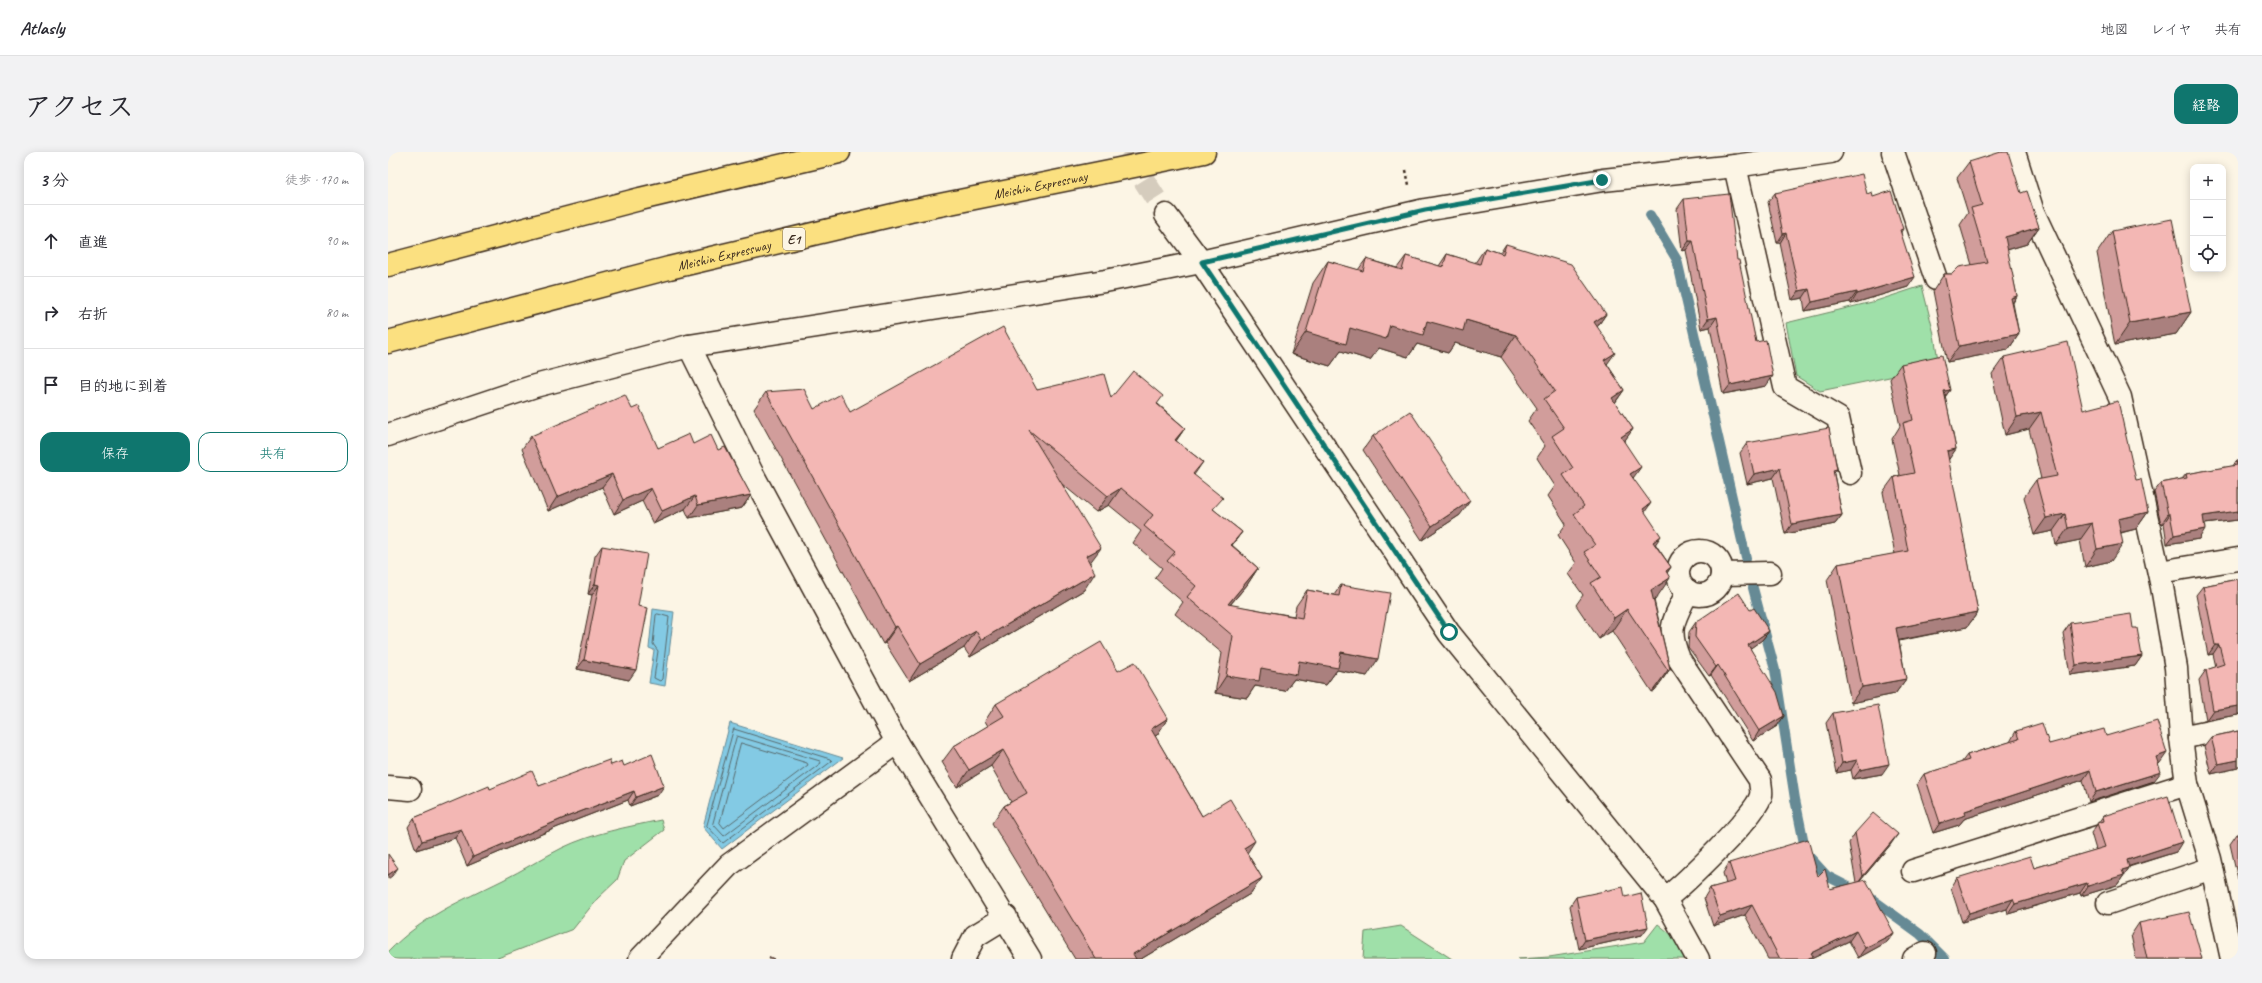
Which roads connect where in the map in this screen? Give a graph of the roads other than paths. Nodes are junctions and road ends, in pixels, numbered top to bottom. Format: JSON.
{"nodes":[{"id":1,"x":839,"y":152,"type":"edge"},
{"id":2,"x":1204,"y":152,"type":"edge"},
{"id":3,"x":1831,"y":152,"type":"edge"},
{"id":4,"x":1893,"y":152,"type":"edge"},
{"id":5,"x":2014,"y":152,"type":"edge"},
{"id":6,"x":1735,"y":166,"type":"junction"},
{"id":7,"x":1166,"y":215,"type":"tunnel mouth"},
{"id":8,"x":1202,"y":262,"type":"junction"},
{"id":9,"x":388,"y":265,"type":"edge"},
{"id":10,"x":1936,"y":279,"type":"dead end"},
{"id":11,"x":388,"y":342,"type":"edge"},
{"id":12,"x":688,"y":346,"type":"junction"},
{"id":13,"x":388,"y":435,"type":"edge"},
{"id":14,"x":1850,"y":474,"type":"dead end"},
{"id":15,"x":2238,"y":559,"type":"edge"},
{"id":16,"x":2159,"y":572,"type":"junction"},
{"id":17,"x":1770,"y":573,"type":"dead end"},
{"id":18,"x":1722,"y":574,"type":"junction"},
{"id":19,"x":1688,"y":591,"type":"junction"},
{"id":20,"x":2238,"y":726,"type":"edge"},
{"id":21,"x":2181,"y":738,"type":"junction"},
{"id":22,"x":897,"y":742,"type":"junction"},
{"id":23,"x":2187,"y":784,"type":"junction"},
{"id":24,"x":388,"y":787,"type":"edge"},
{"id":25,"x":410,"y":790,"type":"dead end"},
{"id":26,"x":2212,"y":868,"type":"junction"},
{"id":27,"x":1913,"y":871,"type":"dead end"},
{"id":28,"x":1665,"y":900,"type":"junction"},
{"id":29,"x":2108,"y":903,"type":"dead end"},
{"id":30,"x":1006,"y":917,"type":"junction"},
{"id":31,"x":640,"y":959,"type":"edge"},
{"id":32,"x":963,"y":959,"type":"edge"},
{"id":33,"x":1030,"y":959,"type":"edge"},
{"id":34,"x":1698,"y":959,"type":"edge"},
{"id":35,"x":2232,"y":959,"type":"edge"}],
"edges":[{"from":1,"to":9,"type":"highway"},
{"from":2,"to":11,"type":"highway","name":"Meishin Expressway","number":"E1"},
{"from":3,"to":6,"type":"street"},
{"from":4,"to":10,"type":"street"},
{"from":5,"to":16,"type":"street"},
{"from":6,"to":8,"type":"street"},
{"from":6,"to":14,"type":"street"},
{"from":7,"to":8,"type":"street"},
{"from":8,"to":12,"type":"street"},
{"from":8,"to":28,"type":"street"},
{"from":12,"to":13,"type":"street"},
{"from":12,"to":22,"type":"street"},
{"from":15,"to":16,"type":"street"},
{"from":16,"to":21,"type":"street"},
{"from":17,"to":18,"type":"street"},
{"from":18,"to":19,"type":"street"},
{"from":18,"to":19,"type":"street"},
{"from":19,"to":28,"type":"street"},
{"from":20,"to":21,"type":"street"},
{"from":21,"to":23,"type":"street"},
{"from":22,"to":30,"type":"street"},
{"from":22,"to":31,"type":"street"},
{"from":23,"to":26,"type":"street"},
{"from":23,"to":27,"type":"street"},
{"from":24,"to":25,"type":"street"},
{"from":26,"to":29,"type":"street"},
{"from":26,"to":35,"type":"street"},
{"from":28,"to":34,"type":"street"},
{"from":30,"to":32,"type":"street"},
{"from":30,"to":33,"type":"street"}]}
